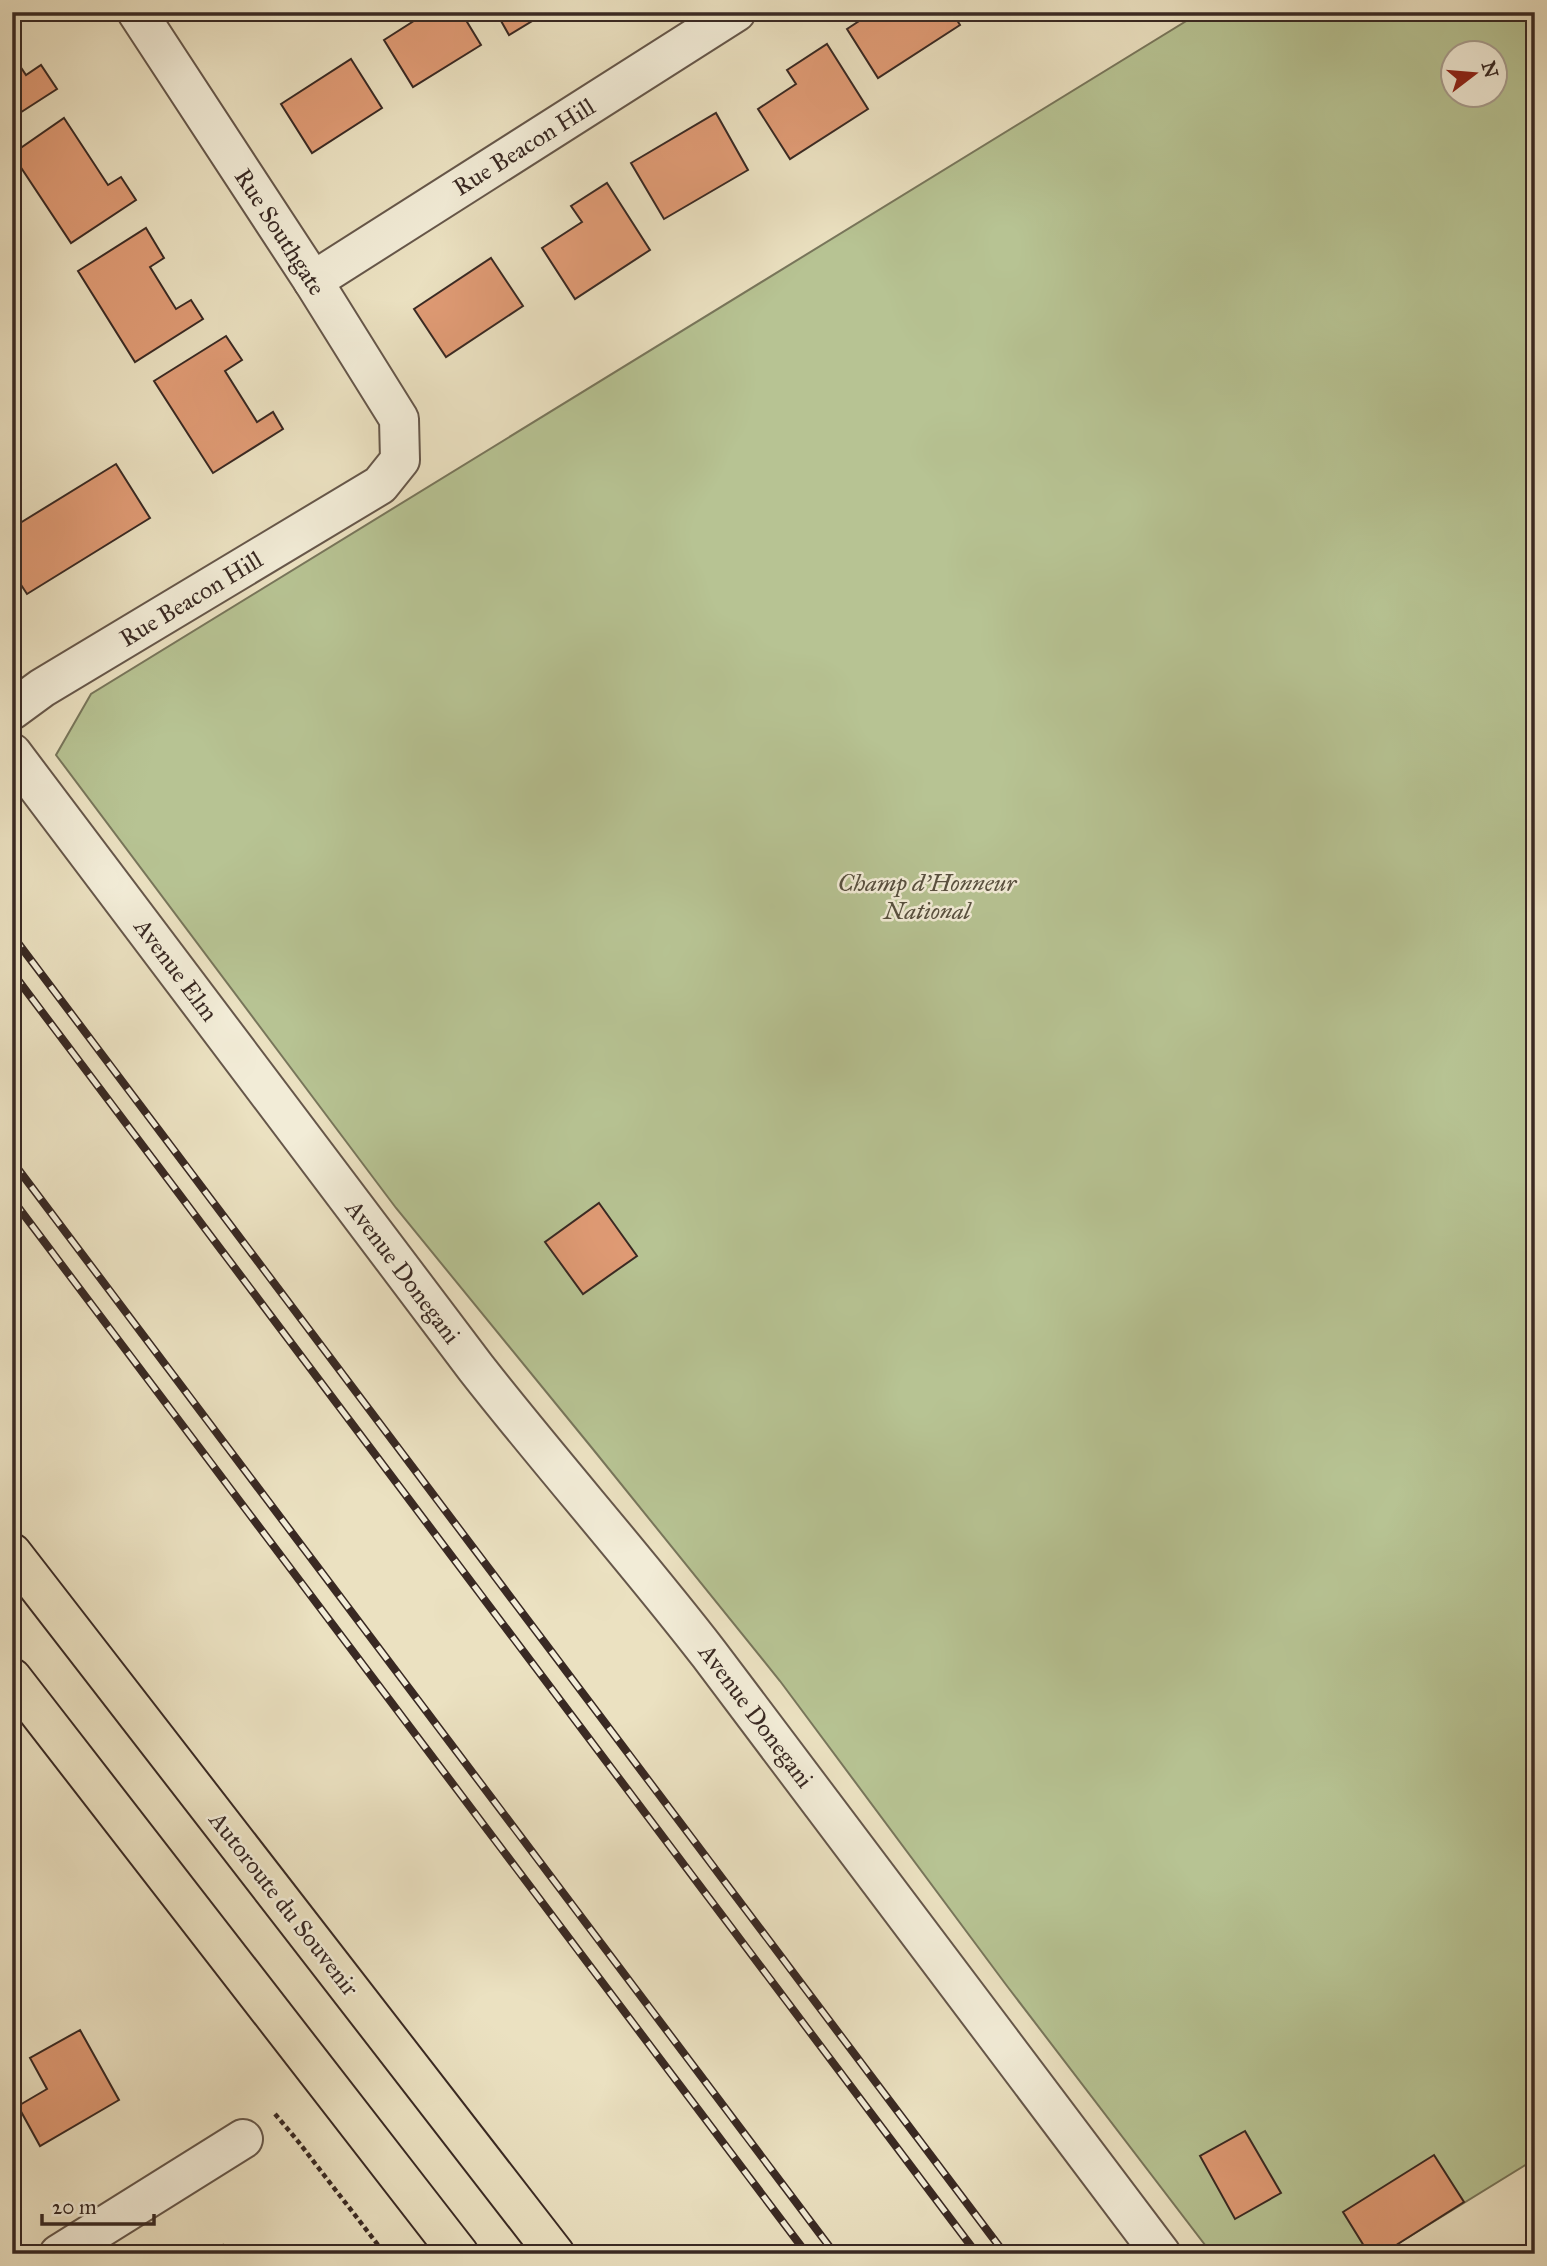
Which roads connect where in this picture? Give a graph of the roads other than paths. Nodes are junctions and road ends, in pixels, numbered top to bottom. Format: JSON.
{"nodes":[{"id":1,"x":137,"y":12,"type":"edge"},
{"id":2,"x":736,"y":12,"type":"edge"},
{"id":3,"x":313,"y":281,"type":"junction"},
{"id":4,"x":400,"y":460,"type":"joint"},
{"id":5,"x":12,"y":710,"type":"edge"},
{"id":6,"x":12,"y":753,"type":"edge"},
{"id":7,"x":339,"y":1187,"type":"joint"},
{"id":8,"x":12,"y":1553,"type":"edge"},
{"id":9,"x":12,"y":1678,"type":"edge"},
{"id":10,"x":243,"y":2139,"type":"dead end"},
{"id":11,"x":59,"y":2254,"type":"edge"},
{"id":12,"x":459,"y":2254,"type":"edge"},
{"id":13,"x":555,"y":2254,"type":"edge"},
{"id":14,"x":1161,"y":2254,"type":"edge"}],
"edges":[{"from":1,"to":3,"type":"street","name":"Rue Southgate"},
{"from":2,"to":3,"type":"street","name":"Rue Beacon Hill"},
{"from":3,"to":4,"type":"street","name":"Rue Southgate"},
{"from":4,"to":5,"type":"street","name":"Rue Beacon Hill"},
{"from":6,"to":7,"type":"street","name":"Avenue Elm"},
{"from":7,"to":14,"type":"street","name":"Avenue Donegani"},
{"from":8,"to":13,"type":"highway","name":"Autoroute du Souvenir"},
{"from":9,"to":12,"type":"highway"},
{"from":10,"to":11,"type":"street"}]}
